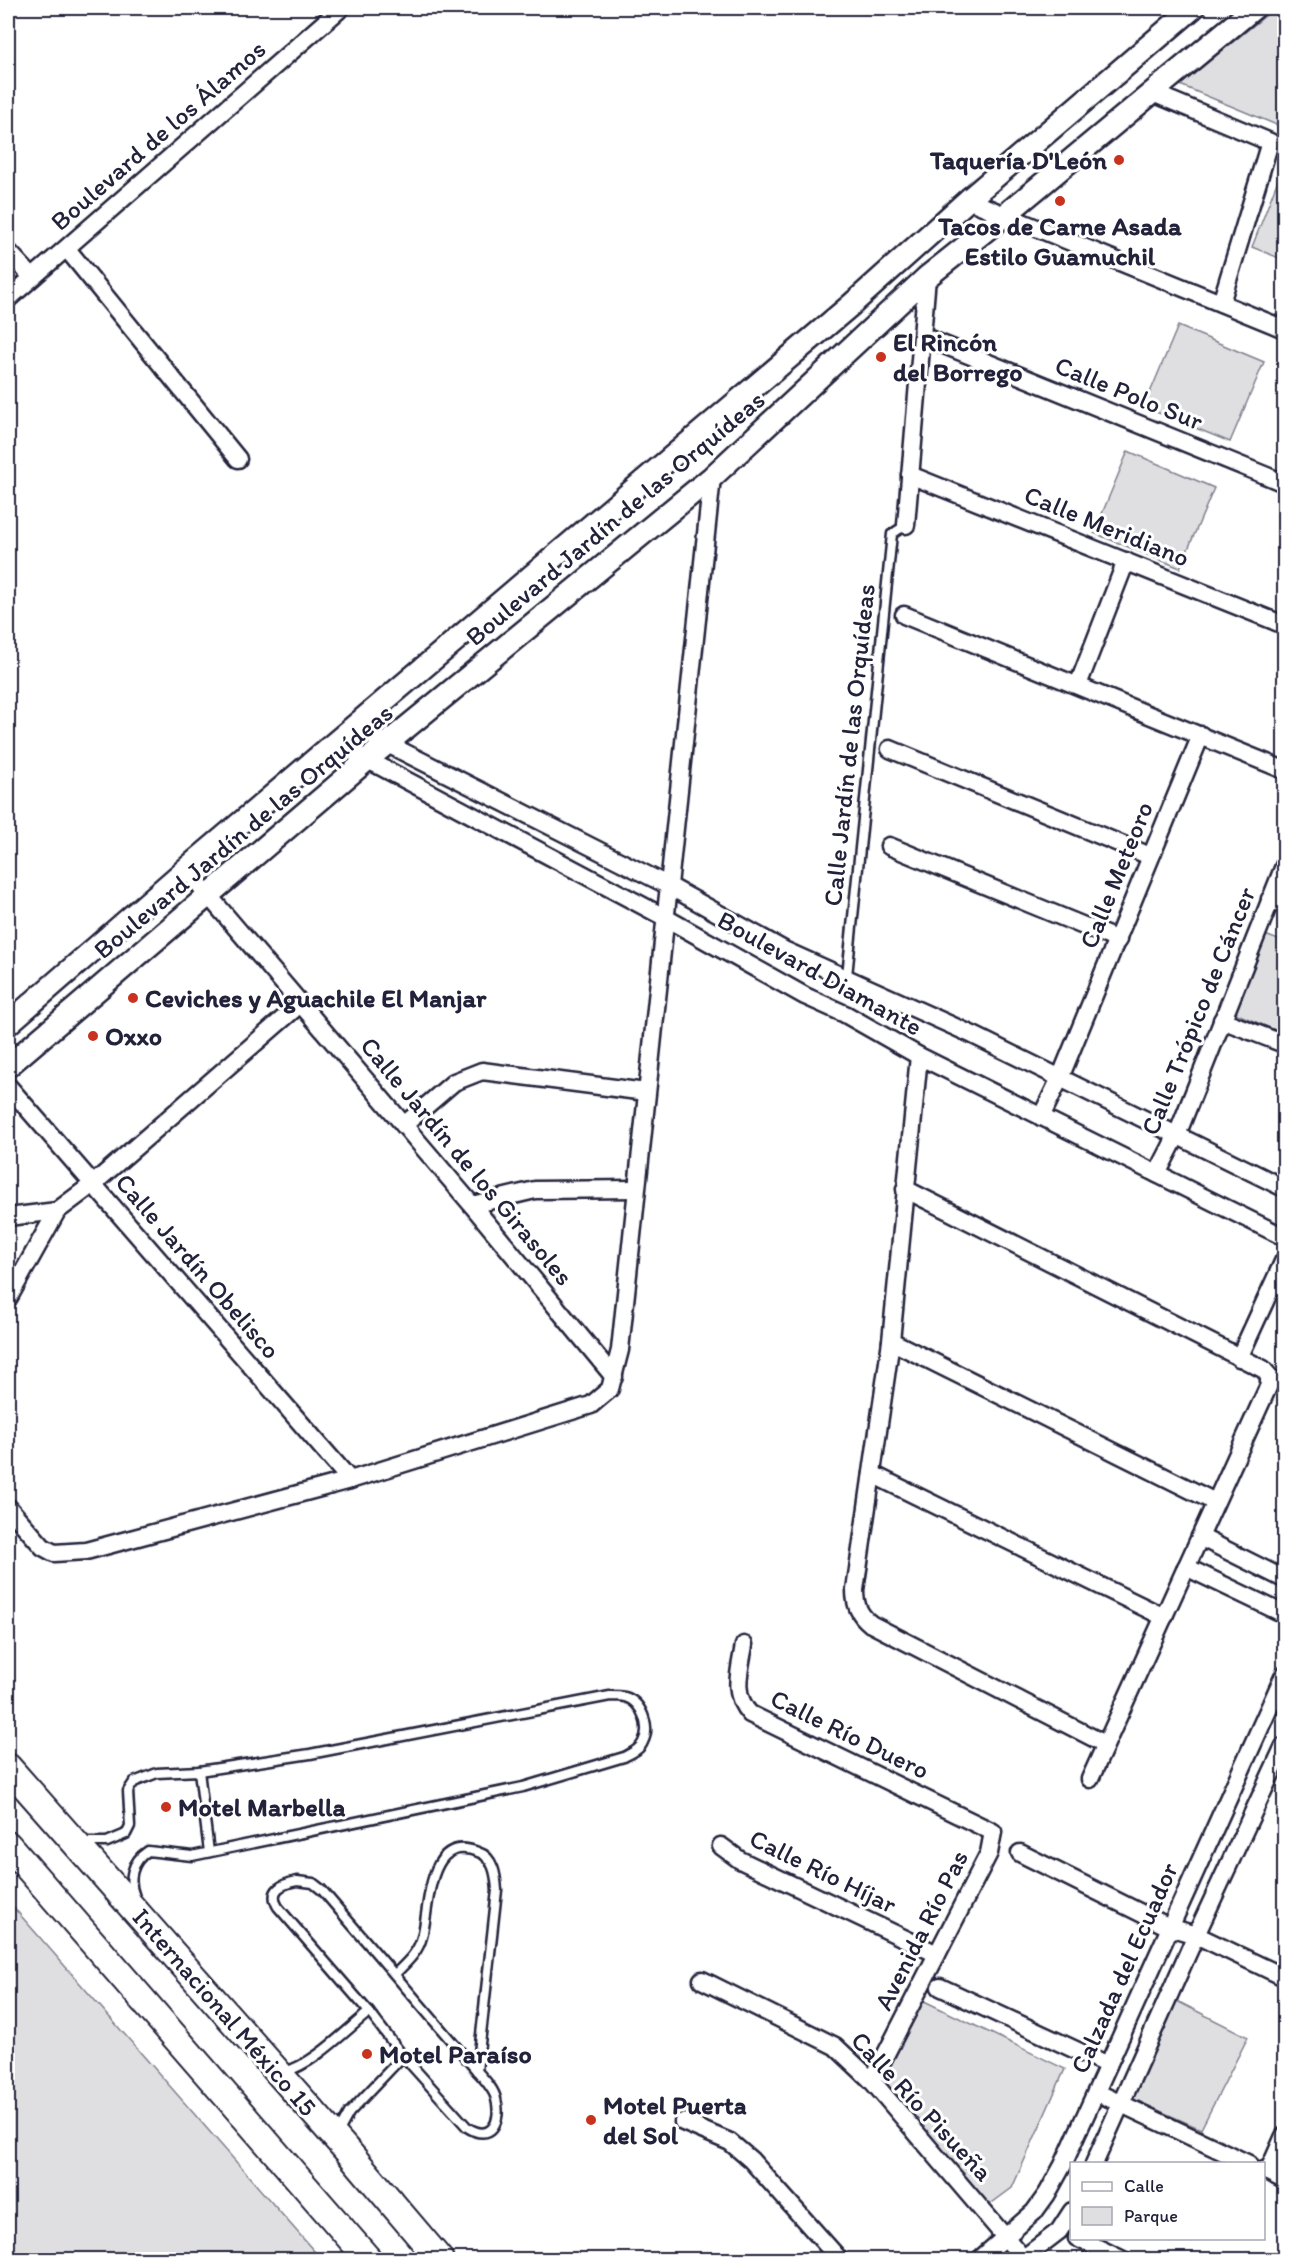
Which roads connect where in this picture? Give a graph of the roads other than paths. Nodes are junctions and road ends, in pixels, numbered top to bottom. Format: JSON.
{"nodes":[{"id":1,"x":341,"y":8,"type":"edge"},
{"id":2,"x":1254,"y":8,"type":"edge"},
{"id":3,"x":1187,"y":9,"type":"edge"},
{"id":4,"x":1153,"y":93,"type":"junction"},
{"id":5,"x":968,"y":200,"type":"junction"},
{"id":6,"x":1005,"y":215,"type":"junction"},
{"id":7,"x":67,"y":249,"type":"junction"},
{"id":8,"x":8,"y":251,"type":"edge"},
{"id":9,"x":32,"y":277,"type":"junction"},
{"id":10,"x":927,"y":277,"type":"junction"},
{"id":11,"x":8,"y":299,"type":"edge"},
{"id":12,"x":1221,"y":303,"type":"junction"},
{"id":13,"x":1284,"y":328,"type":"edge"},
{"id":14,"x":922,"y":336,"type":"junction"},
{"id":15,"x":238,"y":459,"type":"dead end"},
{"id":16,"x":910,"y":475,"type":"junction"},
{"id":17,"x":712,"y":477,"type":"junction"},
{"id":18,"x":1284,"y":483,"type":"edge"},
{"id":19,"x":906,"y":525,"type":"joint"},
{"id":20,"x":1126,"y":561,"type":"junction"},
{"id":21,"x":904,"y":615,"type":"dead end"},
{"id":22,"x":1284,"y":625,"type":"edge"},
{"id":23,"x":1078,"y":685,"type":"junction"},
{"id":24,"x":354,"y":727,"type":"junction"},
{"id":25,"x":1201,"y":735,"type":"junction"},
{"id":26,"x":336,"y":743,"type":"junction"},
{"id":27,"x":388,"y":743,"type":"junction"},
{"id":28,"x":890,"y":749,"type":"dead end"},
{"id":29,"x":368,"y":759,"type":"junction"},
{"id":30,"x":1284,"y":770,"type":"edge"},
{"id":31,"x":889,"y":846,"type":"dead end"},
{"id":32,"x":1150,"y":856,"type":"junction"},
{"id":33,"x":1284,"y":866,"type":"edge"},
{"id":34,"x":186,"y":869,"type":"junction"},
{"id":35,"x":669,"y":886,"type":"junction"},
{"id":36,"x":208,"y":894,"type":"junction"},
{"id":37,"x":1277,"y":902,"type":"edge"},
{"id":38,"x":664,"y":917,"type":"junction"},
{"id":39,"x":1118,"y":940,"type":"junction"},
{"id":40,"x":847,"y":976,"type":"junction"},
{"id":41,"x":300,"y":1004,"type":"junction"},
{"id":42,"x":1222,"y":1020,"type":"junction"},
{"id":43,"x":8,"y":1024,"type":"edge"},
{"id":44,"x":1284,"y":1044,"type":"edge"},
{"id":45,"x":919,"y":1056,"type":"junction"},
{"id":46,"x":8,"y":1066,"type":"edge"},
{"id":47,"x":1060,"y":1078,"type":"junction"},
{"id":48,"x":8,"y":1086,"type":"edge"},
{"id":49,"x":646,"y":1092,"type":"junction"},
{"id":50,"x":1041,"y":1116,"type":"junction"},
{"id":51,"x":404,"y":1125,"type":"junction"},
{"id":52,"x":1177,"y":1135,"type":"junction"},
{"id":53,"x":1157,"y":1174,"type":"junction"},
{"id":54,"x":93,"y":1184,"type":"junction"},
{"id":55,"x":636,"y":1188,"type":"junction"},
{"id":56,"x":1284,"y":1188,"type":"edge"},
{"id":57,"x":905,"y":1189,"type":"junction"},
{"id":58,"x":472,"y":1205,"type":"junction"},
{"id":59,"x":57,"y":1211,"type":"junction"},
{"id":60,"x":8,"y":1217,"type":"edge"},
{"id":61,"x":1284,"y":1237,"type":"edge"},
{"id":62,"x":1284,"y":1260,"type":"edge"},
{"id":63,"x":8,"y":1299,"type":"edge"},
{"id":64,"x":891,"y":1341,"type":"junction"},
{"id":65,"x":1239,"y":1358,"type":"junction"},
{"id":66,"x":614,"y":1377,"type":"junction"},
{"id":67,"x":872,"y":1474,"type":"junction"},
{"id":68,"x":350,"y":1480,"type":"junction"},
{"id":69,"x":1215,"y":1502,"type":"junction"},
{"id":70,"x":8,"y":1507,"type":"edge"},
{"id":71,"x":1200,"y":1537,"type":"junction"},
{"id":72,"x":1186,"y":1568,"type":"junction"},
{"id":73,"x":1284,"y":1579,"type":"edge"},
{"id":74,"x":1284,"y":1614,"type":"edge"},
{"id":75,"x":1164,"y":1617,"type":"junction"},
{"id":76,"x":744,"y":1645,"type":"dead end"},
{"id":77,"x":1284,"y":1675,"type":"edge"},
{"id":78,"x":1105,"y":1744,"type":"junction"},
{"id":79,"x":1284,"y":1746,"type":"edge"},
{"id":80,"x":8,"y":1767,"type":"edge"},
{"id":81,"x":199,"y":1771,"type":"junction"},
{"id":82,"x":1090,"y":1779,"type":"dead end"},
{"id":83,"x":1223,"y":1812,"type":"junction"},
{"id":84,"x":1248,"y":1824,"type":"junction"},
{"id":85,"x":993,"y":1832,"type":"joint"},
{"id":86,"x":75,"y":1842,"type":"junction"},
{"id":87,"x":8,"y":1845,"type":"edge"},
{"id":88,"x":721,"y":1846,"type":"dead end"},
{"id":89,"x":209,"y":1852,"type":"junction"},
{"id":90,"x":1020,"y":1852,"type":"dead end"},
{"id":91,"x":1169,"y":1927,"type":"junction"},
{"id":92,"x":1196,"y":1935,"type":"junction"},
{"id":93,"x":174,"y":1954,"type":"junction"},
{"id":94,"x":937,"y":1954,"type":"junction"},
{"id":95,"x":395,"y":1974,"type":"junction"},
{"id":96,"x":1284,"y":1977,"type":"edge"},
{"id":97,"x":702,"y":1980,"type":"dead end"},
{"id":98,"x":940,"y":1987,"type":"dead end"},
{"id":99,"x":369,"y":2012,"type":"junction"},
{"id":100,"x":403,"y":2056,"type":"junction"},
{"id":101,"x":1107,"y":2066,"type":"junction"},
{"id":102,"x":477,"y":2071,"type":"junction"},
{"id":103,"x":278,"y":2073,"type":"junction"},
{"id":104,"x":872,"y":2081,"type":"junction"},
{"id":105,"x":1096,"y":2092,"type":"junction"},
{"id":106,"x":1121,"y":2103,"type":"junction"},
{"id":107,"x":683,"y":2122,"type":"dead end"},
{"id":108,"x":1284,"y":2136,"type":"edge"},
{"id":109,"x":351,"y":2155,"type":"junction"},
{"id":110,"x":1094,"y":2162,"type":"edge"},
{"id":111,"x":1247,"y":2162,"type":"edge"},
{"id":112,"x":1266,"y":2171,"type":"edge"},
{"id":113,"x":1284,"y":2180,"type":"edge"},
{"id":114,"x":1070,"y":2215,"type":"edge"},
{"id":115,"x":1065,"y":2233,"type":"edge"},
{"id":116,"x":1006,"y":2237,"type":"junction"},
{"id":117,"x":1081,"y":2240,"type":"edge"},
{"id":118,"x":369,"y":2259,"type":"edge"},
{"id":119,"x":441,"y":2259,"type":"edge"},
{"id":120,"x":840,"y":2259,"type":"edge"},
{"id":121,"x":979,"y":2259,"type":"edge"},
{"id":122,"x":1022,"y":2259,"type":"edge"},
{"id":123,"x":1123,"y":2259,"type":"edge"}],
"edges":[{"from":1,"to":7,"type":"street","name":"Boulevard de los Álamos"},
{"from":2,"to":4,"type":"street","name":"Boulevard Jardín de las Orquídeas"},
{"from":3,"to":5,"type":"street","name":"Boulevard Jardín de las Orquídeas"},
{"from":4,"to":6,"type":"street","name":"Boulevard Jardín de las Orquídeas"},
{"from":4,"to":12,"type":"street"},
{"from":5,"to":6,"type":"street"},
{"from":5,"to":24,"type":"street","name":"Boulevard Jardín de las Orquídeas"},
{"from":6,"to":10,"type":"street","name":"Boulevard Jardín de las Orquídeas"},
{"from":6,"to":12,"type":"street"},
{"from":7,"to":9,"type":"street","name":"Boulevard de los Álamos"},
{"from":7,"to":15,"type":"street"},
{"from":8,"to":9,"type":"street"},
{"from":9,"to":11,"type":"street","name":"Boulevard de los Álamos"},
{"from":10,"to":14,"type":"street"},
{"from":10,"to":17,"type":"street","name":"Boulevard Jardín de las Orquídeas"},
{"from":12,"to":13,"type":"street"},
{"from":14,"to":16,"type":"street"},
{"from":14,"to":18,"type":"street","name":"Calle Polo Sur"},
{"from":16,"to":19,"type":"street"},
{"from":16,"to":20,"type":"street","name":"Calle Meridiano"},
{"from":17,"to":27,"type":"street","name":"Boulevard Jardín de las Orquídeas"},
{"from":17,"to":35,"type":"street"},
{"from":19,"to":40,"type":"lane","name":"Calle Jardín de las Orquídeas"},
{"from":20,"to":22,"type":"street","name":"Calle Meridiano"},
{"from":20,"to":23,"type":"street"},
{"from":21,"to":23,"type":"street"},
{"from":23,"to":25,"type":"street"},
{"from":24,"to":26,"type":"street","name":"Boulevard Jardín de las Orquídeas"},
{"from":24,"to":27,"type":"street","name":"Boulevard Diamante"},
{"from":25,"to":30,"type":"street"},
{"from":25,"to":32,"type":"street","name":"Calle Meteoro"},
{"from":26,"to":29,"type":"street","name":"Boulevard Diamante"},
{"from":26,"to":34,"type":"street","name":"Boulevard Jardín de las Orquídeas"},
{"from":27,"to":29,"type":"street","name":"Boulevard Jardín de las Orquídeas"},
{"from":27,"to":35,"type":"street","name":"Boulevard Diamante"},
{"from":28,"to":32,"type":"street"},
{"from":29,"to":36,"type":"street","name":"Boulevard Jardín de las Orquídeas"},
{"from":29,"to":38,"type":"street","name":"Boulevard Diamante"},
{"from":31,"to":39,"type":"street"},
{"from":32,"to":39,"type":"street","name":"Calle Meteoro"},
{"from":33,"to":37,"type":"street","name":"Calle Trópico de Cáncer"},
{"from":34,"to":36,"type":"street","name":"Calle Jardín de los Girasoles"},
{"from":34,"to":43,"type":"street","name":"Boulevard Jardín de las Orquídeas"},
{"from":35,"to":38,"type":"street"},
{"from":35,"to":40,"type":"street","name":"Boulevard Diamante"},
{"from":36,"to":41,"type":"street","name":"Calle Jardín de los Girasoles"},
{"from":36,"to":46,"type":"street","name":"Boulevard Jardín de las Orquídeas"},
{"from":37,"to":42,"type":"street","name":"Calle Trópico de Cáncer"},
{"from":38,"to":45,"type":"street","name":"Boulevard Diamante"},
{"from":38,"to":49,"type":"street"},
{"from":39,"to":47,"type":"street","name":"Calle Meteoro"},
{"from":40,"to":47,"type":"street","name":"Boulevard Diamante"},
{"from":41,"to":51,"type":"street","name":"Calle Jardín de los Girasoles"},
{"from":41,"to":54,"type":"street"},
{"from":42,"to":44,"type":"street"},
{"from":42,"to":52,"type":"street","name":"Calle Trópico de Cáncer"},
{"from":45,"to":50,"type":"street","name":"Boulevard Diamante"},
{"from":45,"to":57,"type":"street"},
{"from":47,"to":50,"type":"street","name":"Calle Meteoro"},
{"from":47,"to":52,"type":"street","name":"Boulevard Diamante"},
{"from":48,"to":54,"type":"street","name":"Calle Jardín Obelisco"},
{"from":49,"to":51,"type":"street"},
{"from":49,"to":55,"type":"street"},
{"from":50,"to":53,"type":"street","name":"Boulevard Diamante"},
{"from":51,"to":58,"type":"street","name":"Calle Jardín de los Girasoles"},
{"from":52,"to":53,"type":"street","name":"Calle Trópico de Cáncer"},
{"from":52,"to":56,"type":"street","name":"Boulevard Diamante"},
{"from":53,"to":61,"type":"street","name":"Boulevard Diamante"},
{"from":54,"to":59,"type":"street"},
{"from":54,"to":68,"type":"street","name":"Calle Jardín Obelisco"},
{"from":55,"to":58,"type":"street"},
{"from":55,"to":66,"type":"street"},
{"from":57,"to":64,"type":"street"},
{"from":57,"to":65,"type":"street"},
{"from":58,"to":66,"type":"street","name":"Calle Jardín de los Girasoles"},
{"from":59,"to":60,"type":"street"},
{"from":59,"to":63,"type":"street"},
{"from":62,"to":65,"type":"street"},
{"from":64,"to":67,"type":"street"},
{"from":64,"to":69,"type":"street"},
{"from":65,"to":69,"type":"street"},
{"from":66,"to":68,"type":"street"},
{"from":67,"to":75,"type":"street"},
{"from":67,"to":78,"type":"street"},
{"from":68,"to":70,"type":"street"},
{"from":69,"to":71,"type":"street"},
{"from":71,"to":72,"type":"street"},
{"from":71,"to":73,"type":"street"},
{"from":72,"to":74,"type":"street"},
{"from":72,"to":75,"type":"street"},
{"from":75,"to":78,"type":"street"},
{"from":76,"to":85,"type":"street","name":"Calle Río Duero"},
{"from":77,"to":83,"type":"street","name":"Calzada del Ecuador"},
{"from":78,"to":82,"type":"street"},
{"from":79,"to":84,"type":"street","name":"Calzada del Ecuador"},
{"from":80,"to":86,"type":"main road","name":"Internacional México 15"},
{"from":81,"to":86,"type":"lane"},
{"from":81,"to":89,"type":"lane"},
{"from":81,"to":89,"type":"lane"},
{"from":83,"to":84,"type":"street"},
{"from":83,"to":91,"type":"street","name":"Calzada del Ecuador"},
{"from":84,"to":92,"type":"street","name":"Calzada del Ecuador"},
{"from":85,"to":94,"type":"street","name":"Avenida Río Pas"},
{"from":86,"to":93,"type":"main road","name":"Internacional México 15"},
{"from":87,"to":118,"type":"main road","name":"Internacional México 15"},
{"from":88,"to":94,"type":"street","name":"Calle Río Híjar"},
{"from":89,"to":93,"type":"lane"},
{"from":90,"to":91,"type":"street"},
{"from":91,"to":92,"type":"street"},
{"from":91,"to":101,"type":"street","name":"Calzada del Ecuador"},
{"from":92,"to":96,"type":"street"},
{"from":92,"to":106,"type":"street","name":"Calzada del Ecuador"},
{"from":93,"to":103,"type":"main road","name":"Internacional México 15"},
{"from":94,"to":104,"type":"street","name":"Avenida Río Pas"},
{"from":95,"to":99,"type":"lane"},
{"from":95,"to":102,"type":"lane"},
{"from":95,"to":102,"type":"lane"},
{"from":97,"to":104,"type":"street","name":"Calle Río Pisueña"},
{"from":98,"to":101,"type":"street"},
{"from":99,"to":100,"type":"lane"},
{"from":99,"to":103,"type":"lane"},
{"from":100,"to":102,"type":"lane"},
{"from":100,"to":109,"type":"lane"},
{"from":101,"to":105,"type":"street","name":"Calzada del Ecuador"},
{"from":103,"to":109,"type":"main road","name":"Internacional México 15"},
{"from":104,"to":116,"type":"street","name":"Calle Río Pisueña"},
{"from":105,"to":106,"type":"street"},
{"from":105,"to":116,"type":"street","name":"Calzada del Ecuador"},
{"from":106,"to":110,"type":"street","name":"Calzada del Ecuador"},
{"from":106,"to":111,"type":"street"},
{"from":107,"to":120,"type":"street"},
{"from":108,"to":112,"type":"street"},
{"from":109,"to":119,"type":"main road","name":"Internacional México 15"},
{"from":112,"to":113,"type":"street"},
{"from":114,"to":115,"type":"street"},
{"from":115,"to":122,"type":"street"},
{"from":116,"to":121,"type":"street","name":"Calzada del Ecuador"},
{"from":116,"to":122,"type":"street","name":"Calle Río Pisueña"},
{"from":117,"to":123,"type":"street"}]}
